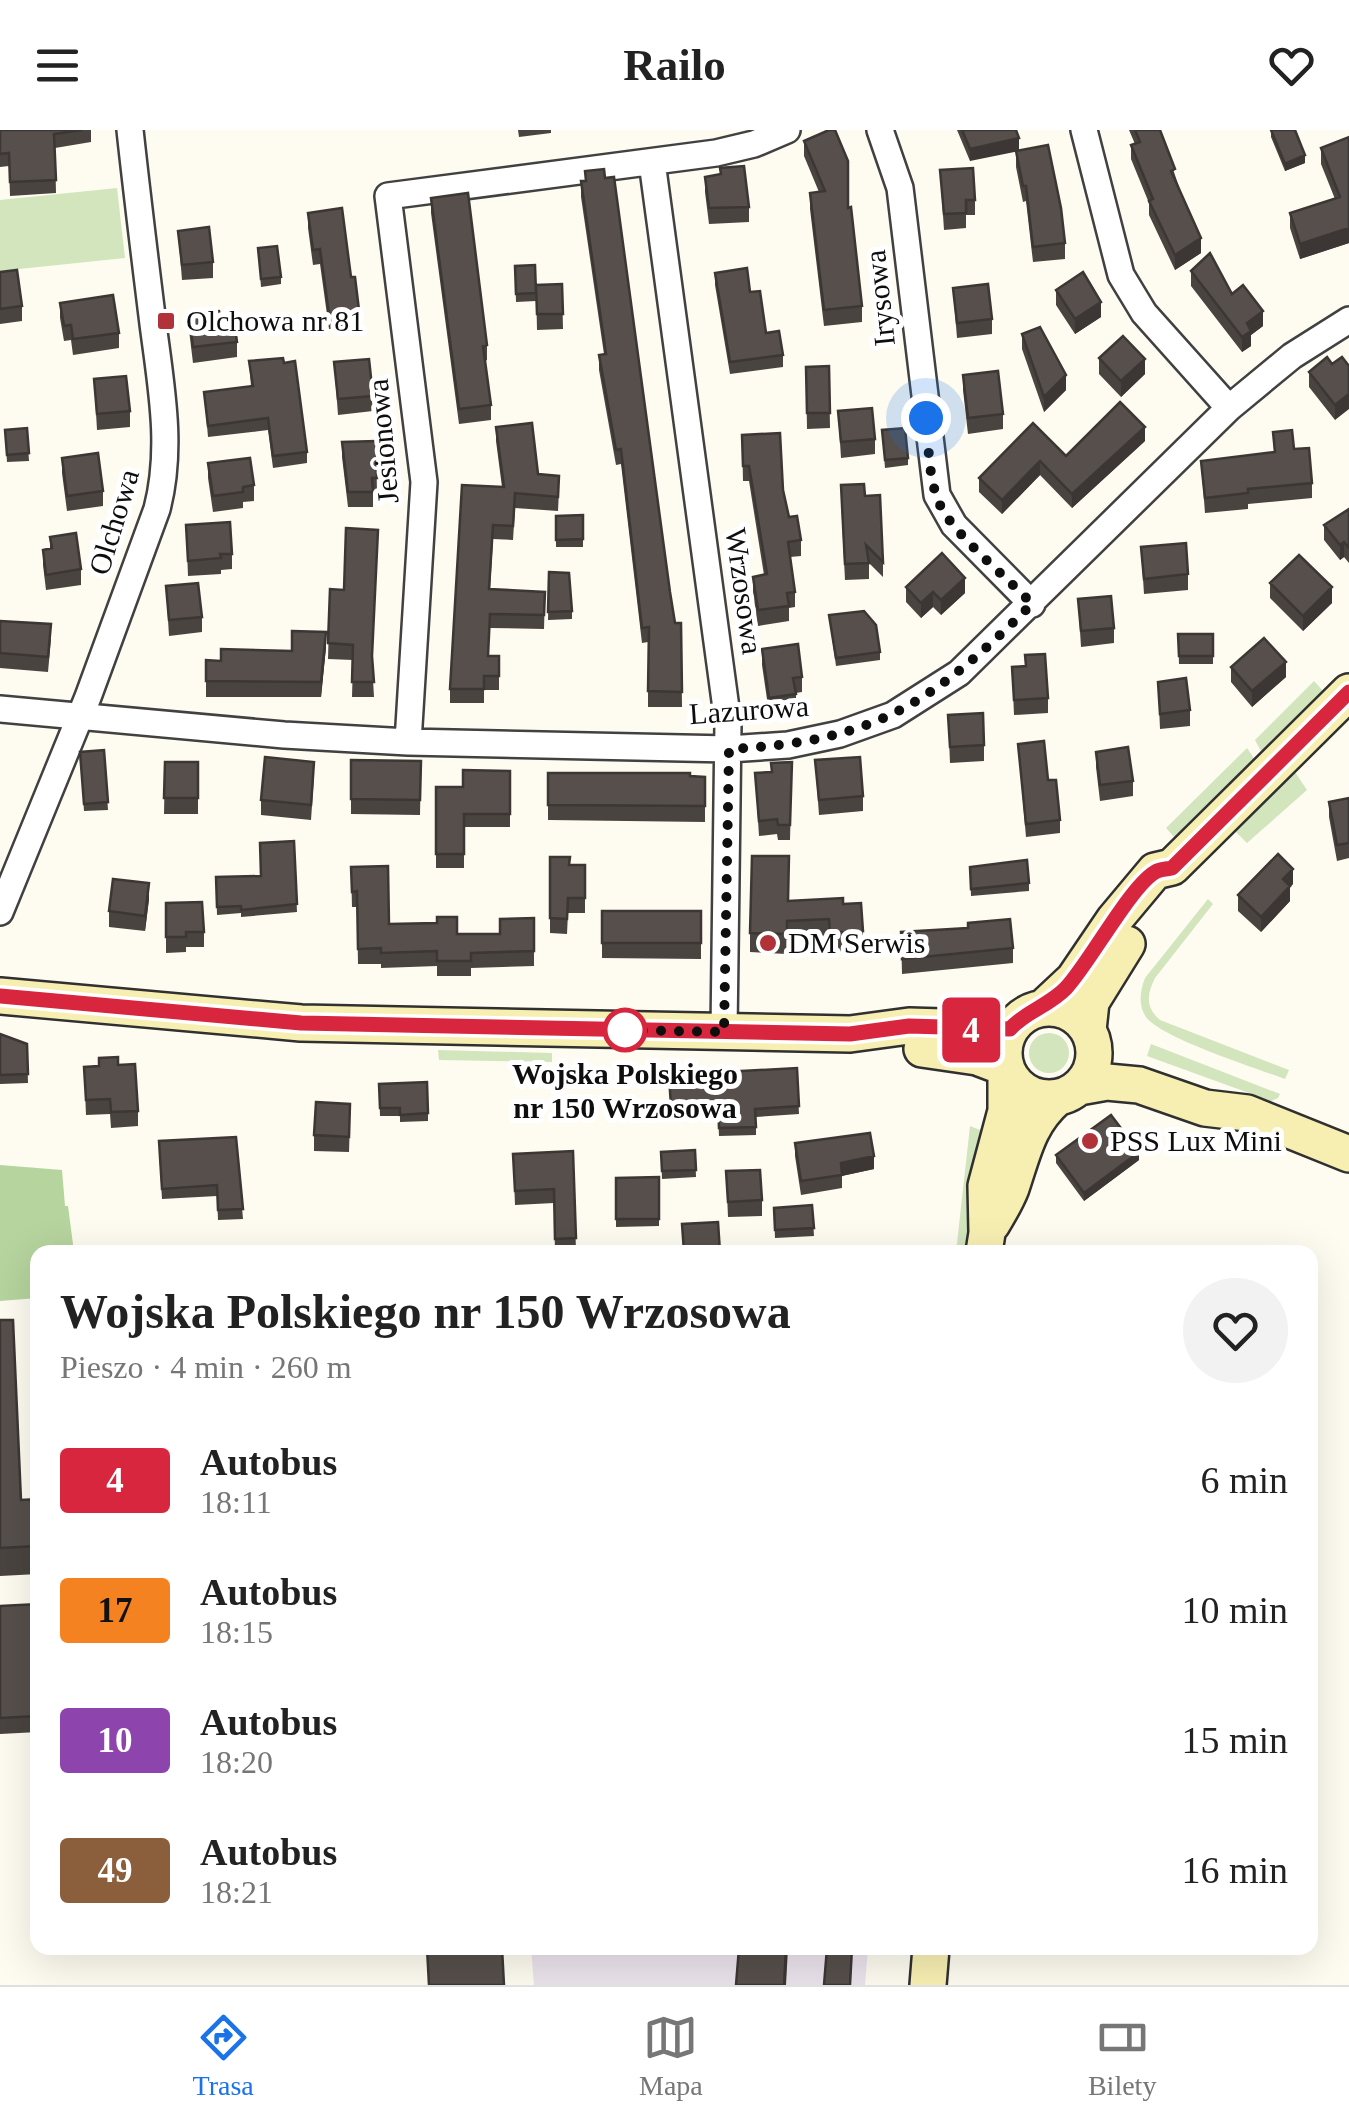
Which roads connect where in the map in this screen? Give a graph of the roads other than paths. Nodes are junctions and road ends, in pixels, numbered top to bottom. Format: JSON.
{"nodes":[{"id":1,"x":130,"y":130,"type":"edge"},
{"id":2,"x":787,"y":130,"type":"edge"},
{"id":3,"x":880,"y":130,"type":"edge"},
{"id":4,"x":1084,"y":130,"type":"edge"},
{"id":5,"x":741,"y":139,"type":"edge"},
{"id":6,"x":652,"y":162,"type":"junction"},
{"id":7,"x":1349,"y":320,"type":"edge"},
{"id":8,"x":1229,"y":408,"type":"junction"},
{"id":9,"x":1032,"y":604,"type":"junction"},
{"id":10,"x":1349,"y":692,"type":"edge"},
{"id":11,"x":0,"y":709,"type":"edge"},
{"id":12,"x":80,"y":716,"type":"junction"},
{"id":13,"x":408,"y":742,"type":"junction"},
{"id":14,"x":729,"y":749,"type":"junction"},
{"id":15,"x":1172,"y":868,"type":"junction"},
{"id":16,"x":0,"y":912,"type":"edge"},
{"id":17,"x":0,"y":996,"type":"edge"},
{"id":18,"x":1043,"y":1008,"type":"junction"},
{"id":19,"x":1010,"y":1029,"type":"junction"},
{"id":20,"x":724,"y":1032,"type":"junction"},
{"id":21,"x":850,"y":1034,"type":"junction"},
{"id":22,"x":1091,"y":1036,"type":"junction"},
{"id":23,"x":1006,"y":1068,"type":"junction"},
{"id":24,"x":1068,"y":1092,"type":"junction"},
{"id":25,"x":1247,"y":1114,"type":"junction"},
{"id":26,"x":1349,"y":1154,"type":"edge"},
{"id":27,"x":986,"y":1243,"type":"edge"},
{"id":28,"x":930,"y":1955,"type":"edge"},
{"id":29,"x":928,"y":1985,"type":"edge"}],
"edges":[{"from":1,"to":12,"type":"street","name":"Olchowa"},
{"from":2,"to":5,"type":"street"},
{"from":3,"to":9,"type":"street","name":"Irysowa"},
{"from":4,"to":8,"type":"street"},
{"from":5,"to":6,"type":"street"},
{"from":6,"to":13,"type":"street","name":"Jesionowa"},
{"from":6,"to":14,"type":"street","name":"Wrzosowa"},
{"from":7,"to":8,"type":"street","name":"Lazurowa"},
{"from":8,"to":9,"type":"street","name":"Lazurowa"},
{"from":9,"to":14,"type":"street","name":"Lazurowa"},
{"from":10,"to":15,"type":"street"},
{"from":11,"to":12,"type":"street","name":"Lazurowa"},
{"from":12,"to":13,"type":"street","name":"Lazurowa"},
{"from":12,"to":16,"type":"street","name":"Olchowa"},
{"from":13,"to":14,"type":"street","name":"Lazurowa"},
{"from":14,"to":20,"type":"street","name":"Wrzosowa"},
{"from":15,"to":18,"type":"street"},
{"from":15,"to":22,"type":"street"},
{"from":17,"to":20,"type":"street"},
{"from":18,"to":19,"type":"street"},
{"from":18,"to":22,"type":"street"},
{"from":19,"to":21,"type":"street"},
{"from":19,"to":23,"type":"street"},
{"from":20,"to":21,"type":"street"},
{"from":21,"to":23,"type":"street"},
{"from":22,"to":24,"type":"street"},
{"from":22,"to":25,"type":"street"},
{"from":23,"to":24,"type":"street"},
{"from":23,"to":27,"type":"street"},
{"from":24,"to":25,"type":"street"},
{"from":24,"to":27,"type":"street"},
{"from":25,"to":26,"type":"street"},
{"from":28,"to":29,"type":"street"}]}
